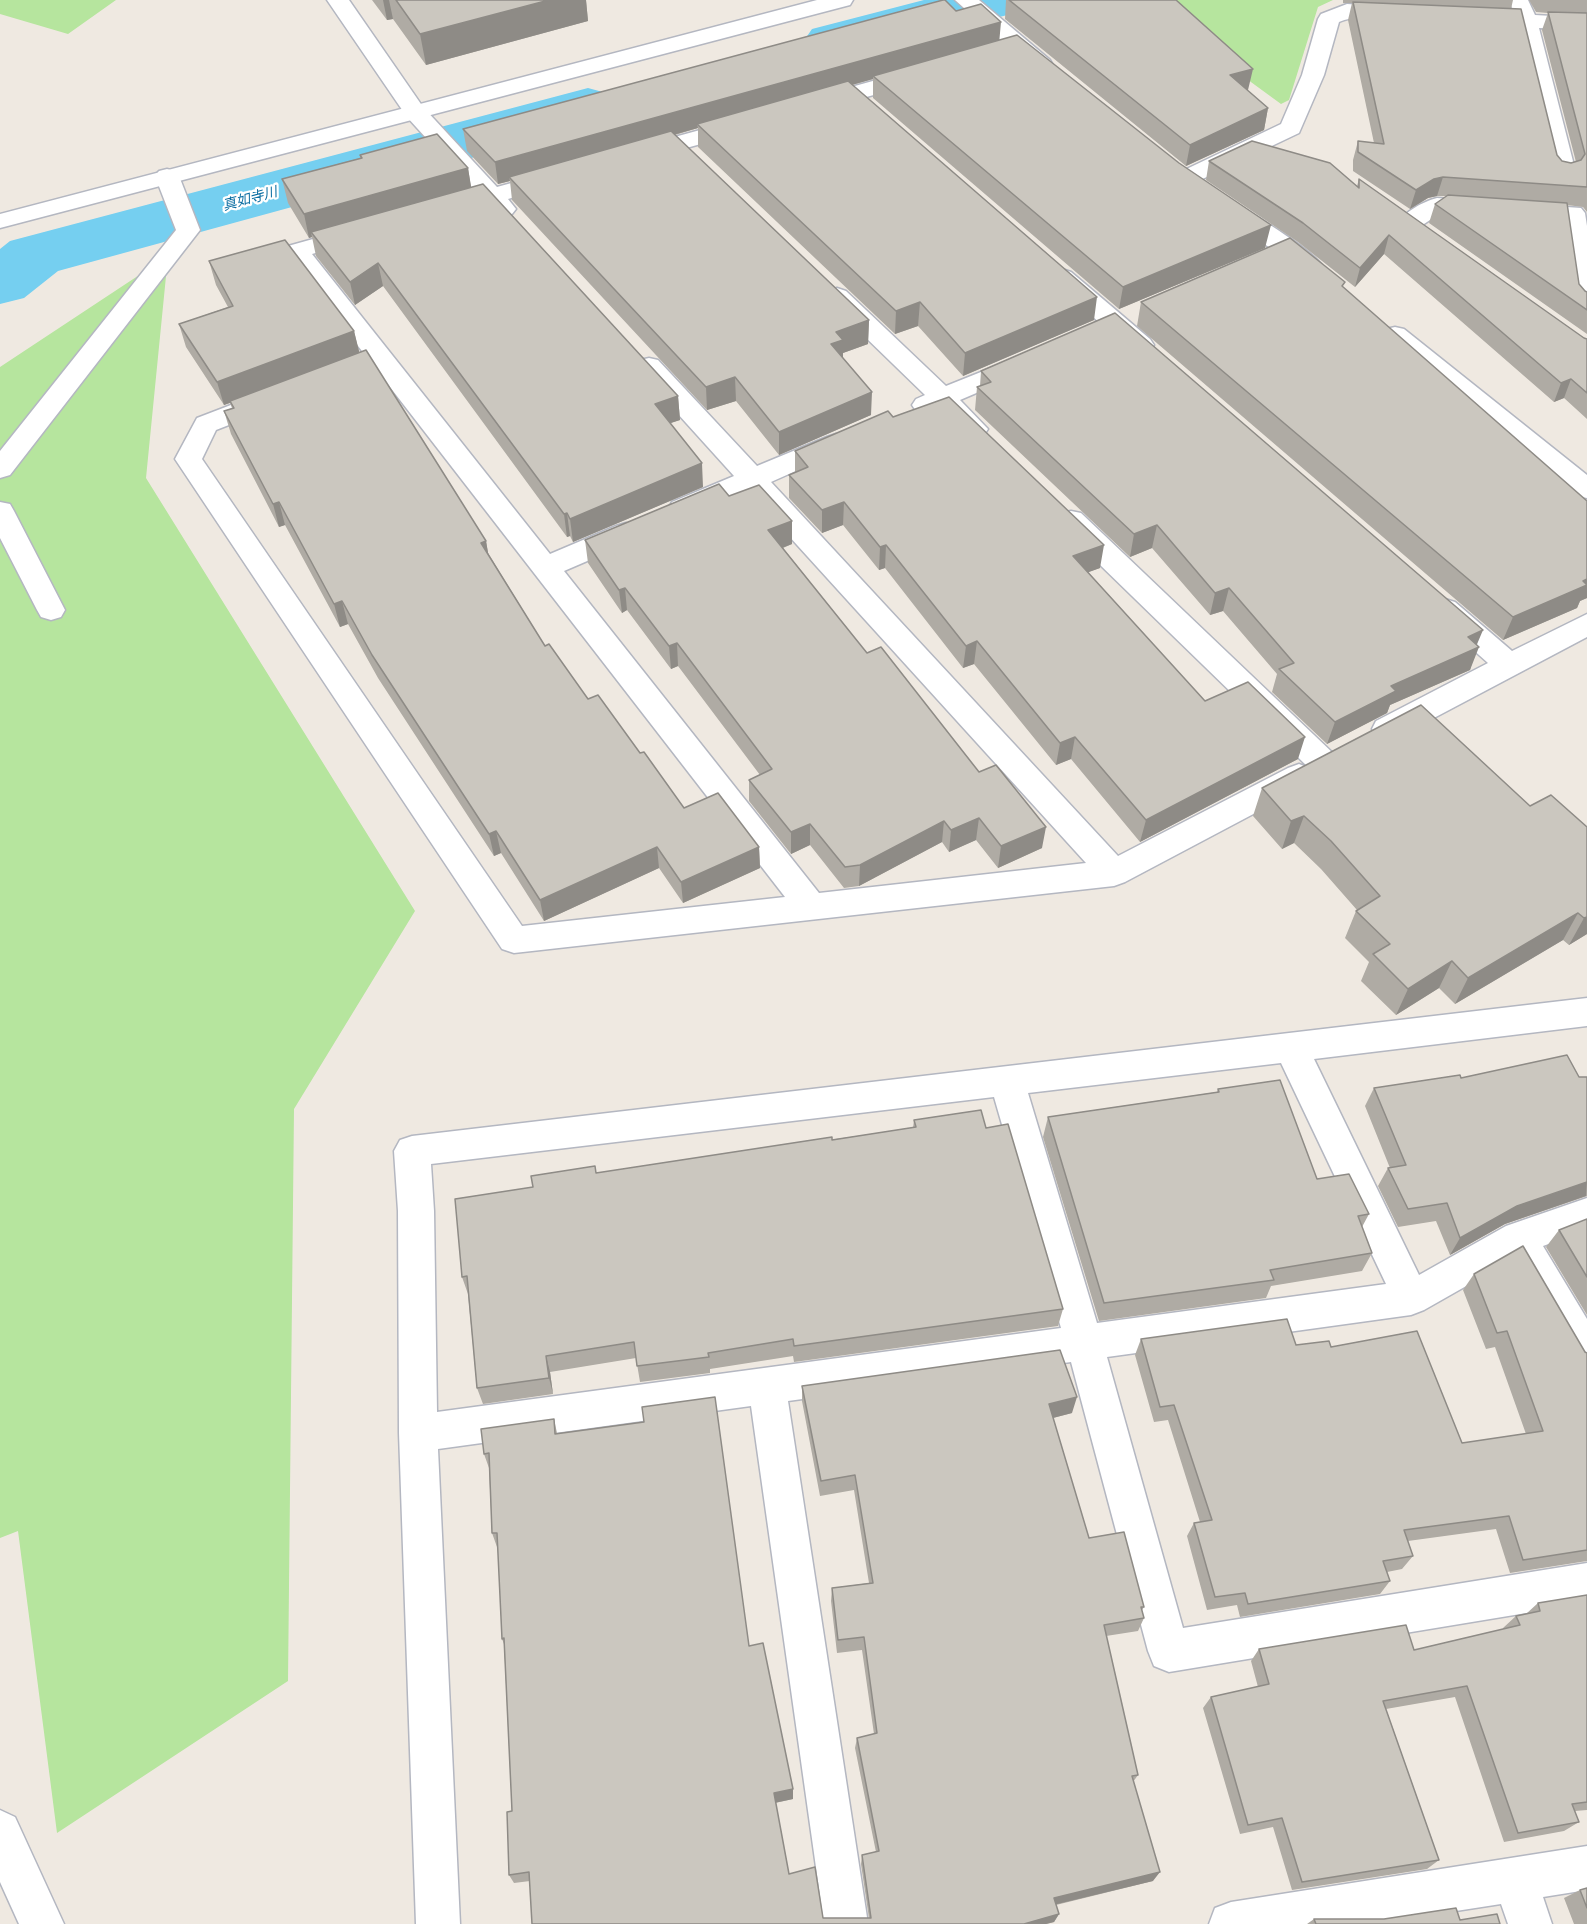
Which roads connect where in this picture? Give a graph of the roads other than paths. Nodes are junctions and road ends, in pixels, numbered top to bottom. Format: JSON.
{"nodes":[{"id":1,"x":338,"y":0,"type":"edge"},
{"id":2,"x":842,"y":0,"type":"edge"},
{"id":3,"x":966,"y":0,"type":"edge"},
{"id":4,"x":1385,"y":6,"type":"edge"},
{"id":5,"x":1522,"y":10,"type":"edge"},
{"id":6,"x":1415,"y":14,"type":"edge"},
{"id":7,"x":1460,"y":17,"type":"edge"},
{"id":8,"x":1587,"y":24,"type":"edge"},
{"id":9,"x":1019,"y":47,"type":"junction"},
{"id":10,"x":997,"y":53,"type":"edge"},
{"id":11,"x":941,"y":69,"type":"edge"},
{"id":12,"x":1056,"y":76,"type":"edge"},
{"id":13,"x":797,"y":109,"type":"edge"},
{"id":14,"x":415,"y":112,"type":"junction"},
{"id":15,"x":765,"y":118,"type":"edge"},
{"id":16,"x":1245,"y":149,"type":"junction"},
{"id":17,"x":623,"y":159,"type":"edge"},
{"id":18,"x":1279,"y":159,"type":"edge"},
{"id":19,"x":579,"y":171,"type":"edge"},
{"id":20,"x":1564,"y":173,"type":"edge"},
{"id":21,"x":167,"y":176,"type":"junction"},
{"id":22,"x":492,"y":196,"type":"junction"},
{"id":23,"x":423,"y":215,"type":"edge"},
{"id":24,"x":0,"y":221,"type":"edge"},
{"id":25,"x":1410,"y":223,"type":"edge"},
{"id":26,"x":377,"y":228,"type":"edge"},
{"id":27,"x":524,"y":230,"type":"edge"},
{"id":28,"x":1045,"y":262,"type":"edge"},
{"id":29,"x":823,"y":283,"type":"edge"},
{"id":30,"x":1335,"y":287,"type":"edge"},
{"id":31,"x":1581,"y":308,"type":"edge"},
{"id":32,"x":1372,"y":317,"type":"edge"},
{"id":33,"x":634,"y":350,"type":"edge"},
{"id":34,"x":1040,"y":356,"type":"edge"},
{"id":35,"x":381,"y":358,"type":"junction"},
{"id":36,"x":1160,"y":362,"type":"edge"},
{"id":37,"x":942,"y":398,"type":"junction"},
{"id":38,"x":900,"y":416,"type":"edge"},
{"id":39,"x":858,"y":434,"type":"edge"},
{"id":40,"x":994,"y":447,"type":"edge"},
{"id":41,"x":0,"y":470,"type":"edge"},
{"id":42,"x":753,"y":479,"type":"junction"},
{"id":43,"x":1587,"y":489,"type":"edge"},
{"id":44,"x":1055,"y":505,"type":"edge"},
{"id":45,"x":0,"y":511,"type":"edge"},
{"id":46,"x":545,"y":568,"type":"junction"},
{"id":47,"x":1429,"y":595,"type":"edge"},
{"id":48,"x":51,"y":610,"type":"dead end"},
{"id":49,"x":1587,"y":624,"type":"edge"},
{"id":50,"x":1509,"y":665,"type":"junction"},
{"id":51,"x":1344,"y":752,"type":"junction"},
{"id":52,"x":1114,"y":873,"type":"junction"},
{"id":53,"x":811,"y":907,"type":"junction"},
{"id":54,"x":1587,"y":1012,"type":"edge"},
{"id":55,"x":1291,"y":1047,"type":"junction"},
{"id":56,"x":1007,"y":1081,"type":"junction"},
{"id":57,"x":1587,"y":1214,"type":"edge"},
{"id":58,"x":1520,"y":1238,"type":"junction"},
{"id":59,"x":1411,"y":1298,"type":"junction"},
{"id":60,"x":1084,"y":1342,"type":"junction"},
{"id":61,"x":1587,"y":1354,"type":"edge"},
{"id":62,"x":767,"y":1386,"type":"junction"},
{"id":63,"x":418,"y":1433,"type":"junction"},
{"id":64,"x":1587,"y":1583,"type":"edge"},
{"id":65,"x":0,"y":1832,"type":"edge"},
{"id":66,"x":1587,"y":1868,"type":"edge"},
{"id":67,"x":1515,"y":1879,"type":"junction"},
{"id":68,"x":42,"y":1924,"type":"edge"},
{"id":69,"x":438,"y":1924,"type":"edge"},
{"id":70,"x":846,"y":1924,"type":"edge"},
{"id":71,"x":1235,"y":1924,"type":"edge"},
{"id":72,"x":1530,"y":1924,"type":"edge"}],
"edges":[{"from":1,"to":14,"type":"street"},
{"from":2,"to":14,"type":"street"},
{"from":3,"to":9,"type":"street"},
{"from":4,"to":6,"type":"street"},
{"from":4,"to":16,"type":"street"},
{"from":5,"to":7,"type":"street"},
{"from":5,"to":8,"type":"street"},
{"from":5,"to":20,"type":"street"},
{"from":9,"to":10,"type":"street"},
{"from":9,"to":12,"type":"street"},
{"from":11,"to":13,"type":"street"},
{"from":14,"to":21,"type":"street"},
{"from":14,"to":22,"type":"street"},
{"from":15,"to":17,"type":"street"},
{"from":16,"to":18,"type":"street"},
{"from":16,"to":30,"type":"street"},
{"from":19,"to":22,"type":"street"},
{"from":21,"to":24,"type":"street"},
{"from":21,"to":41,"type":"street"},
{"from":22,"to":23,"type":"street"},
{"from":22,"to":27,"type":"street"},
{"from":25,"to":31,"type":"street"},
{"from":26,"to":35,"type":"street"},
{"from":28,"to":36,"type":"street"},
{"from":29,"to":37,"type":"street"},
{"from":32,"to":43,"type":"street"},
{"from":33,"to":42,"type":"street"},
{"from":34,"to":37,"type":"street"},
{"from":35,"to":46,"type":"street"},
{"from":35,"to":53,"type":"street"},
{"from":37,"to":38,"type":"street"},
{"from":37,"to":40,"type":"street"},
{"from":39,"to":42,"type":"street"},
{"from":42,"to":46,"type":"street"},
{"from":42,"to":52,"type":"street"},
{"from":44,"to":51,"type":"street"},
{"from":45,"to":48,"type":"street"},
{"from":46,"to":53,"type":"street"},
{"from":47,"to":50,"type":"street"},
{"from":49,"to":50,"type":"street"},
{"from":50,"to":51,"type":"street"},
{"from":51,"to":52,"type":"street"},
{"from":52,"to":53,"type":"street"},
{"from":54,"to":55,"type":"street"},
{"from":55,"to":56,"type":"street"},
{"from":55,"to":59,"type":"street"},
{"from":56,"to":60,"type":"street"},
{"from":56,"to":63,"type":"street"},
{"from":57,"to":58,"type":"street"},
{"from":58,"to":59,"type":"street"},
{"from":58,"to":61,"type":"street"},
{"from":59,"to":60,"type":"street"},
{"from":60,"to":62,"type":"street"},
{"from":60,"to":64,"type":"street"},
{"from":62,"to":63,"type":"street"},
{"from":62,"to":70,"type":"street"},
{"from":63,"to":69,"type":"street"},
{"from":65,"to":68,"type":"street"},
{"from":66,"to":67,"type":"street"},
{"from":67,"to":71,"type":"street"},
{"from":67,"to":72,"type":"street"}]}
